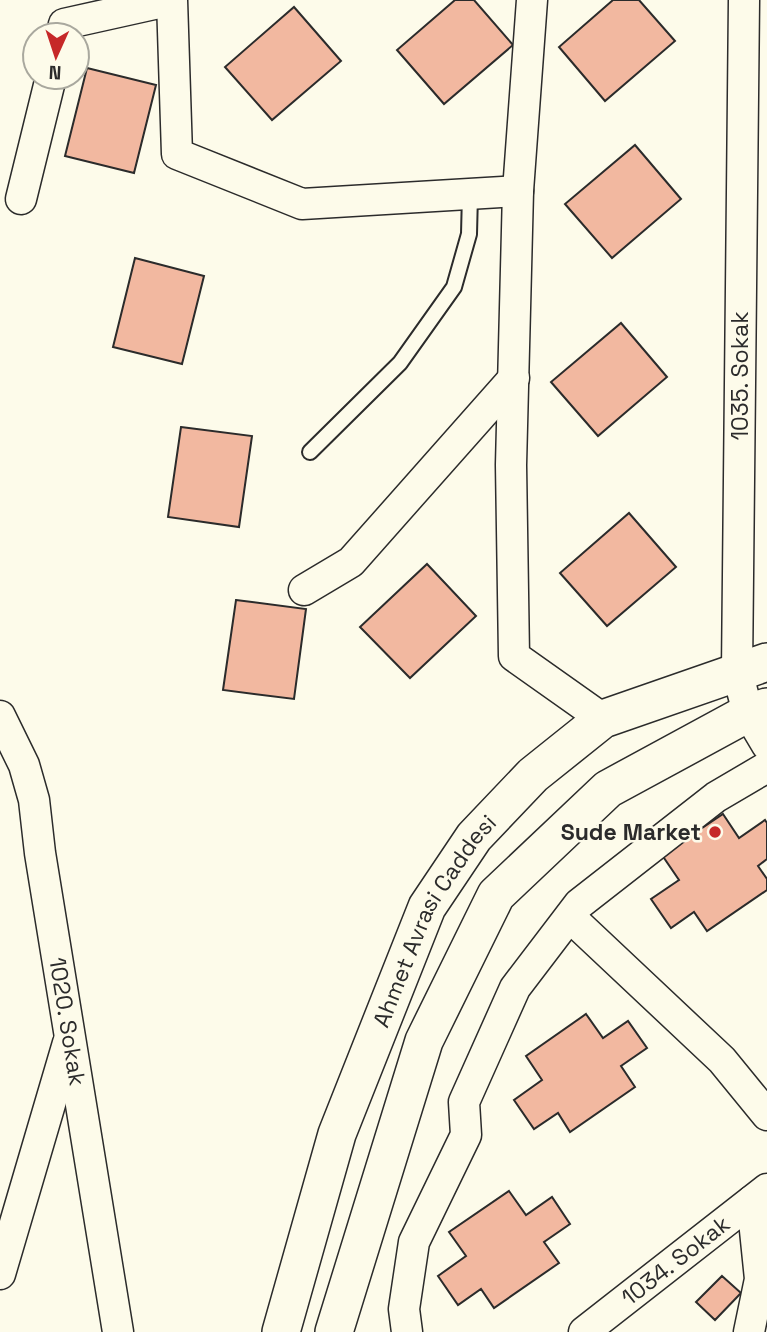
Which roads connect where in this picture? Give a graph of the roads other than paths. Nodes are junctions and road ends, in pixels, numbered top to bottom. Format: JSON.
{"nodes":[{"id":1,"x":532,"y":0,"type":"edge"},
{"id":2,"x":744,"y":0,"type":"edge"},
{"id":3,"x":78,"y":21,"type":"edge"},
{"id":4,"x":754,"y":78,"type":"edge"},
{"id":5,"x":48,"y":91,"type":"edge"},
{"id":6,"x":518,"y":191,"type":"junction"},
{"id":7,"x":470,"y":194,"type":"junction"},
{"id":8,"x":21,"y":199,"type":"dead end"},
{"id":9,"x":514,"y":378,"type":"junction"},
{"id":10,"x":310,"y":452,"type":"dead end"},
{"id":11,"x":304,"y":590,"type":"dead end"},
{"id":12,"x":752,"y":667,"type":"edge"},
{"id":13,"x":757,"y":710,"type":"edge"},
{"id":14,"x":0,"y":716,"type":"edge"},
{"id":15,"x":603,"y":719,"type":"junction"},
{"id":16,"x":767,"y":745,"type":"edge"},
{"id":17,"x":767,"y":767,"type":"edge"},
{"id":18,"x":570,"y":917,"type":"junction"},
{"id":19,"x":70,"y":1036,"type":"junction"},
{"id":20,"x":767,"y":1115,"type":"edge"},
{"id":21,"x":760,"y":1195,"type":"edge"},
{"id":22,"x":0,"y":1274,"type":"edge"},
{"id":23,"x":118,"y":1332,"type":"edge"},
{"id":24,"x":281,"y":1332,"type":"edge"},
{"id":25,"x":334,"y":1332,"type":"edge"},
{"id":26,"x":407,"y":1332,"type":"edge"},
{"id":27,"x":584,"y":1332,"type":"edge"},
{"id":28,"x":749,"y":1332,"type":"edge"}],
"edges":[{"from":1,"to":6,"type":"street"},
{"from":2,"to":4,"type":"street","name":"1035. Sokak"},
{"from":3,"to":7,"type":"street"},
{"from":4,"to":12,"type":"street","name":"1035. Sokak"},
{"from":5,"to":8,"type":"street"},
{"from":6,"to":7,"type":"street"},
{"from":6,"to":9,"type":"street"},
{"from":7,"to":10,"type":"lane"},
{"from":9,"to":11,"type":"street"},
{"from":9,"to":15,"type":"street"},
{"from":12,"to":13,"type":"street","name":"1035. Sokak"},
{"from":12,"to":15,"type":"street","name":"Ahmet Avrasi Caddesi"},
{"from":13,"to":16,"type":"street","name":"1035. Sokak"},
{"from":13,"to":25,"type":"street","name":"Ahmet Avrasi Caddesi"},
{"from":14,"to":19,"type":"street","name":"1020. Sokak"},
{"from":15,"to":24,"type":"street","name":"Ahmet Avrasi Caddesi"},
{"from":17,"to":18,"type":"street"},
{"from":18,"to":20,"type":"street"},
{"from":18,"to":26,"type":"street"},
{"from":19,"to":22,"type":"street"},
{"from":19,"to":23,"type":"street","name":"1020. Sokak"},
{"from":21,"to":27,"type":"street","name":"1034. Sokak"},
{"from":21,"to":28,"type":"street"}]}
